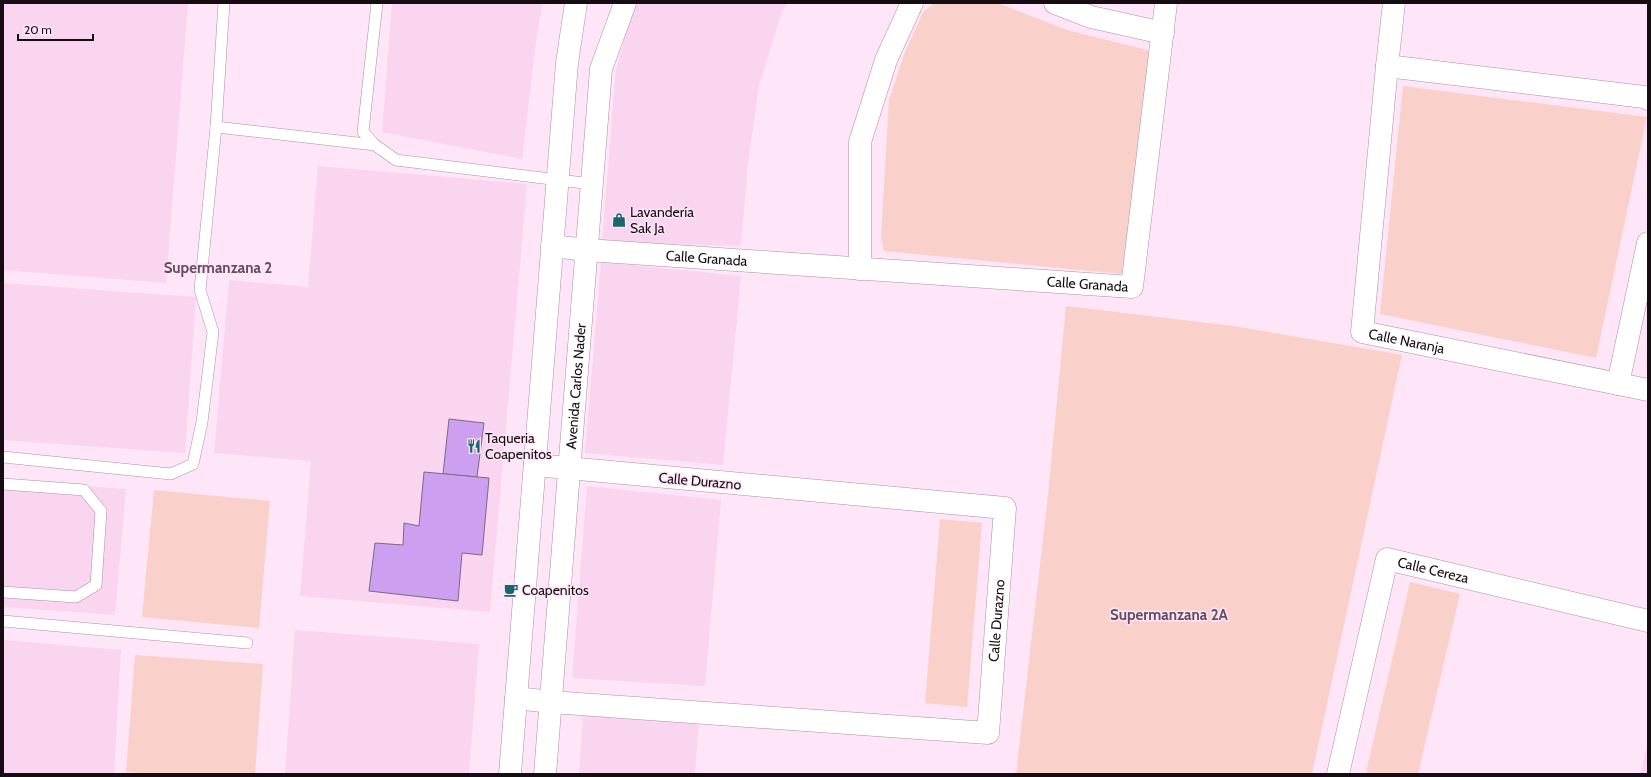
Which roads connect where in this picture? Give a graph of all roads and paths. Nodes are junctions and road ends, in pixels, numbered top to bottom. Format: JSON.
{"nodes":[{"id":1,"x":224,"y":3,"type":"edge"},
{"id":2,"x":377,"y":3,"type":"edge"},
{"id":3,"x":576,"y":3,"type":"edge"},
{"id":4,"x":624,"y":3,"type":"edge"},
{"id":5,"x":912,"y":3,"type":"edge"},
{"id":6,"x":1055,"y":3,"type":"edge"},
{"id":7,"x":1166,"y":3,"type":"edge"},
{"id":8,"x":1394,"y":3,"type":"edge"},
{"id":9,"x":1163,"y":33,"type":"junction"},
{"id":10,"x":1387,"y":66,"type":"junction"},
{"id":11,"x":1648,"y":99,"type":"edge"},
{"id":12,"x":216,"y":127,"type":"junction"},
{"id":13,"x":376,"y":145,"type":"junction"},
{"id":14,"x":558,"y":180,"type":"junction"},
{"id":15,"x":592,"y":184,"type":"junction"},
{"id":16,"x":1648,"y":243,"type":"edge"},
{"id":17,"x":552,"y":246,"type":"junction"},
{"id":18,"x":587,"y":250,"type":"junction"},
{"id":19,"x":860,"y":269,"type":"junction"},
{"id":20,"x":1618,"y":384,"type":"junction"},
{"id":21,"x":1648,"y":390,"type":"edge"},
{"id":22,"x":3,"y":457,"type":"edge"},
{"id":23,"x":535,"y":465,"type":"junction"},
{"id":24,"x":569,"y":469,"type":"junction"},
{"id":25,"x":3,"y":484,"type":"edge"},
{"id":26,"x":3,"y":592,"type":"edge"},
{"id":27,"x":3,"y":621,"type":"edge"},
{"id":28,"x":1648,"y":621,"type":"edge"},
{"id":29,"x":247,"y":643,"type":"dead end"},
{"id":30,"x":516,"y":698,"type":"junction"},
{"id":31,"x":550,"y":702,"type":"junction"},
{"id":32,"x":510,"y":774,"type":"edge"},
{"id":33,"x":545,"y":774,"type":"edge"},
{"id":34,"x":1338,"y":774,"type":"edge"}],
"edges":[{"from":1,"to":12,"type":"lane"},
{"from":2,"to":13,"type":"lane"},
{"from":3,"to":14,"type":"street"},
{"from":4,"to":15,"type":"street","name":"Avenida Carlos Nader"},
{"from":5,"to":19,"type":"street"},
{"from":6,"to":9,"type":"street"},
{"from":7,"to":9,"type":"street","name":"Calle Granada"},
{"from":8,"to":10,"type":"street","name":"Calle Naranja"},
{"from":9,"to":19,"type":"street","name":"Calle Granada"},
{"from":10,"to":11,"type":"street"},
{"from":10,"to":20,"type":"street","name":"Calle Naranja"},
{"from":12,"to":13,"type":"lane"},
{"from":12,"to":22,"type":"lane"},
{"from":13,"to":14,"type":"lane"},
{"from":14,"to":15,"type":"lane"},
{"from":14,"to":17,"type":"street"},
{"from":15,"to":18,"type":"street","name":"Avenida Carlos Nader"},
{"from":16,"to":20,"type":"street"},
{"from":17,"to":18,"type":"street","name":"Calle Granada"},
{"from":17,"to":23,"type":"street"},
{"from":18,"to":19,"type":"street","name":"Calle Granada"},
{"from":18,"to":24,"type":"street","name":"Avenida Carlos Nader"},
{"from":20,"to":21,"type":"street","name":"Calle Naranja"},
{"from":23,"to":24,"type":"street","name":"Calle Durazno"},
{"from":23,"to":30,"type":"street"},
{"from":24,"to":31,"type":"street","name":"Avenida Carlos Nader"},
{"from":24,"to":31,"type":"street","name":"Calle Durazno"},
{"from":25,"to":26,"type":"lane"},
{"from":27,"to":29,"type":"lane"},
{"from":28,"to":34,"type":"street","name":"Calle Cereza"},
{"from":30,"to":31,"type":"street","name":"Calle Durazno"},
{"from":30,"to":32,"type":"street"},
{"from":31,"to":33,"type":"street","name":"Avenida Carlos Nader"}]}
